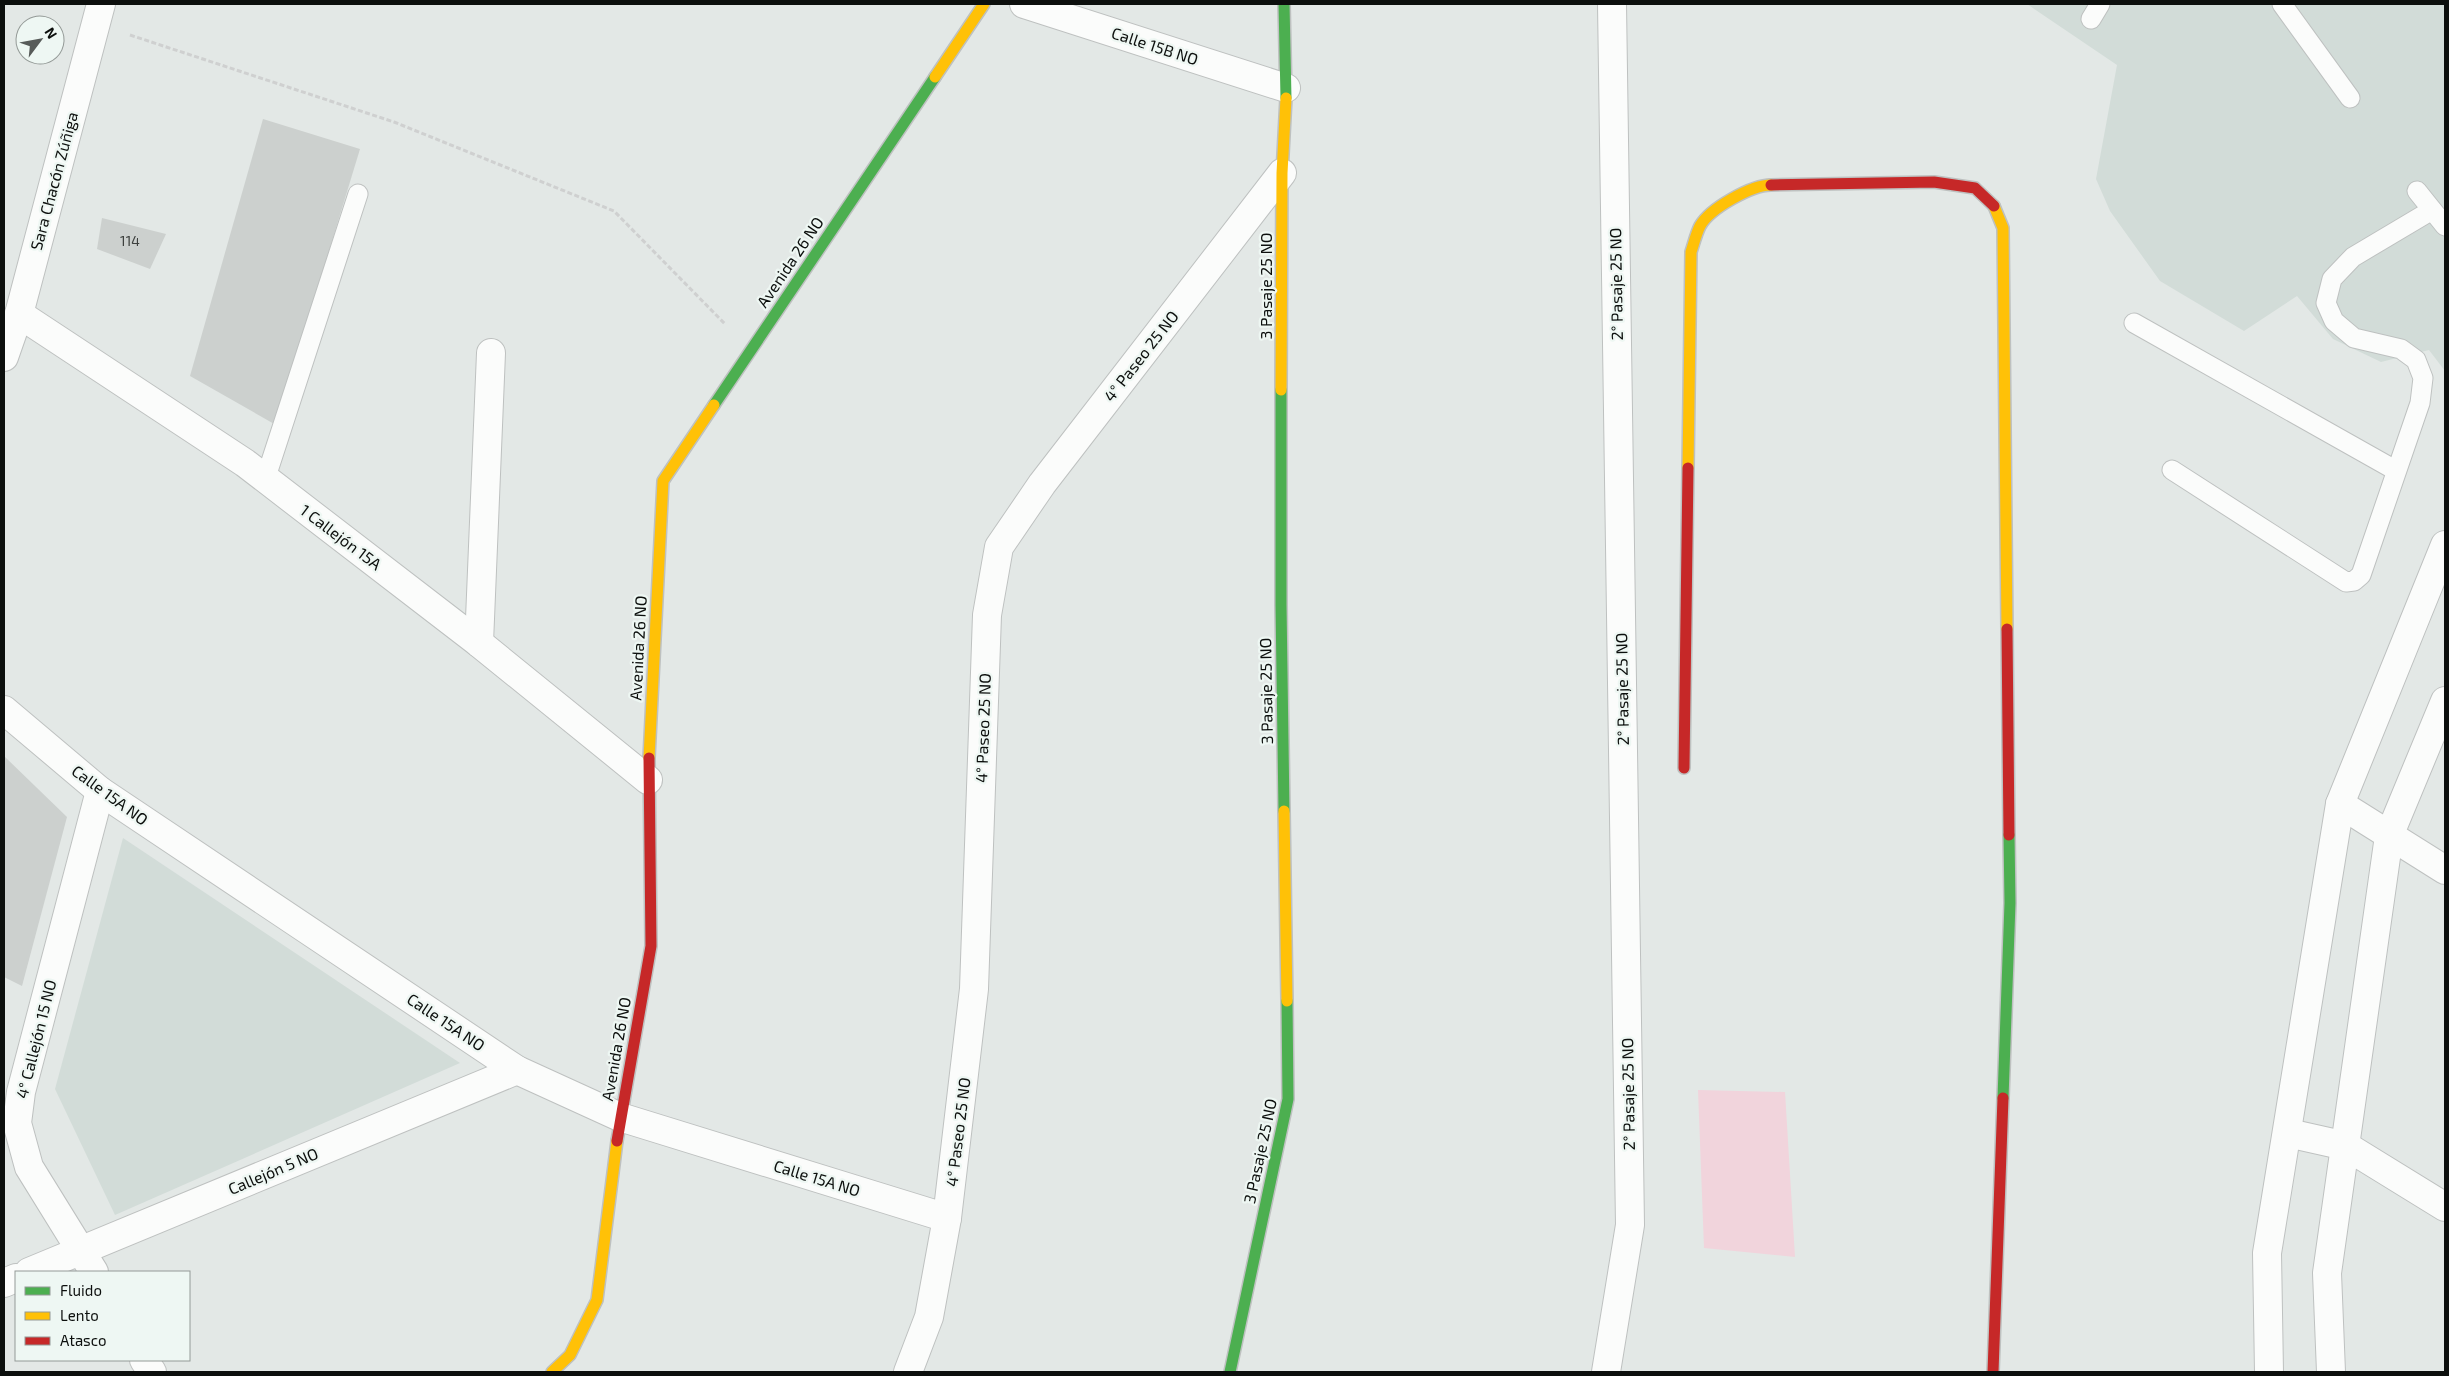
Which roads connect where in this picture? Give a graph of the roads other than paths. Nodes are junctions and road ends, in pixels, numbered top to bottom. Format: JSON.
{"nodes":[{"id":1,"x":984,"y":4,"type":"edge"},
{"id":2,"x":1024,"y":4,"type":"edge"},
{"id":3,"x":1284,"y":4,"type":"edge"},
{"id":4,"x":1612,"y":4,"type":"edge"},
{"id":5,"x":2282,"y":4,"type":"edge"},
{"id":6,"x":98,"y":14,"type":"edge"},
{"id":7,"x":1286,"y":88,"type":"junction"},
{"id":8,"x":2350,"y":98,"type":"dead end"},
{"id":9,"x":1282,"y":173,"type":"junction"},
{"id":10,"x":2417,"y":191,"type":"dead end"},
{"id":11,"x":358,"y":194,"type":"dead end"},
{"id":12,"x":2432,"y":210,"type":"junction"},
{"id":13,"x":2445,"y":226,"type":"edge"},
{"id":14,"x":19,"y":314,"type":"junction"},
{"id":15,"x":2134,"y":323,"type":"dead end"},
{"id":16,"x":491,"y":353,"type":"dead end"},
{"id":17,"x":4,"y":358,"type":"edge"},
{"id":18,"x":2172,"y":470,"type":"dead end"},
{"id":19,"x":2395,"y":470,"type":"junction"},
{"id":20,"x":265,"y":480,"type":"junction"},
{"id":21,"x":2445,"y":545,"type":"edge"},
{"id":22,"x":480,"y":643,"type":"junction"},
{"id":23,"x":2445,"y":701,"type":"edge"},
{"id":24,"x":4,"y":710,"type":"edge"},
{"id":25,"x":1684,"y":768,"type":"dead end"},
{"id":26,"x":648,"y":780,"type":"junction"},
{"id":27,"x":100,"y":791,"type":"junction"},
{"id":28,"x":2340,"y":804,"type":"junction"},
{"id":29,"x":2389,"y":836,"type":"junction"},
{"id":30,"x":2445,"y":870,"type":"edge"},
{"id":31,"x":517,"y":1070,"type":"junction"},
{"id":32,"x":620,"y":1117,"type":"junction"},
{"id":33,"x":2288,"y":1133,"type":"junction"},
{"id":34,"x":2346,"y":1146,"type":"junction"},
{"id":35,"x":2445,"y":1207,"type":"edge"},
{"id":36,"x":947,"y":1218,"type":"junction"},
{"id":37,"x":87,"y":1261,"type":"edge"},
{"id":38,"x":34,"y":1271,"type":"edge"},
{"id":39,"x":145,"y":1361,"type":"edge"},
{"id":40,"x":152,"y":1372,"type":"edge"},
{"id":41,"x":552,"y":1372,"type":"edge"},
{"id":42,"x":908,"y":1372,"type":"edge"},
{"id":43,"x":1230,"y":1372,"type":"edge"},
{"id":44,"x":1606,"y":1372,"type":"edge"},
{"id":45,"x":1993,"y":1372,"type":"edge"},
{"id":46,"x":2269,"y":1372,"type":"edge"},
{"id":47,"x":2331,"y":1372,"type":"edge"}],
"edges":[{"from":1,"to":26,"type":"street","name":"Avenida 26 NO"},
{"from":2,"to":7,"type":"street","name":"Calle 15B NO"},
{"from":3,"to":7,"type":"street","name":"3 Pasaje 25 NO"},
{"from":4,"to":44,"type":"street","name":"2° Pasaje 25 NO"},
{"from":5,"to":8,"type":"lane"},
{"from":6,"to":14,"type":"street","name":"Sara Chacón Zúñiga"},
{"from":7,"to":9,"type":"street","name":"3 Pasaje 25 NO"},
{"from":9,"to":36,"type":"street","name":"4° Paseo 25 NO"},
{"from":9,"to":43,"type":"street","name":"3 Pasaje 25 NO"},
{"from":10,"to":12,"type":"lane"},
{"from":11,"to":20,"type":"lane"},
{"from":12,"to":13,"type":"lane"},
{"from":12,"to":19,"type":"lane"},
{"from":14,"to":17,"type":"street","name":"Sara Chacón Zúñiga"},
{"from":14,"to":20,"type":"street","name":"1 Callejón 15A"},
{"from":15,"to":19,"type":"lane"},
{"from":16,"to":22,"type":"street"},
{"from":18,"to":19,"type":"lane"},
{"from":20,"to":22,"type":"street","name":"1 Callejón 15A"},
{"from":21,"to":28,"type":"street"},
{"from":22,"to":26,"type":"street","name":"1 Callejón 15A"},
{"from":23,"to":29,"type":"street"},
{"from":24,"to":27,"type":"street","name":"Calle 15A NO"},
{"from":25,"to":45,"type":"street"},
{"from":26,"to":32,"type":"street","name":"Avenida 26 NO"},
{"from":27,"to":31,"type":"street","name":"Calle 15A NO"},
{"from":27,"to":37,"type":"street","name":"4° Callejón 15 NO"},
{"from":28,"to":29,"type":"street"},
{"from":28,"to":33,"type":"street"},
{"from":29,"to":30,"type":"street"},
{"from":29,"to":34,"type":"street"},
{"from":31,"to":32,"type":"street","name":"Calle 15A NO"},
{"from":31,"to":37,"type":"street","name":"Callejón 5 NO"},
{"from":32,"to":36,"type":"street","name":"Calle 15A NO"},
{"from":32,"to":41,"type":"street","name":"Avenida 26 NO"},
{"from":33,"to":34,"type":"street"},
{"from":33,"to":46,"type":"street"},
{"from":34,"to":35,"type":"street"},
{"from":34,"to":47,"type":"street"},
{"from":36,"to":42,"type":"street","name":"4° Paseo 25 NO"},
{"from":37,"to":38,"type":"street","name":"Callejón 5 NO"},
{"from":39,"to":40,"type":"street"}]}
